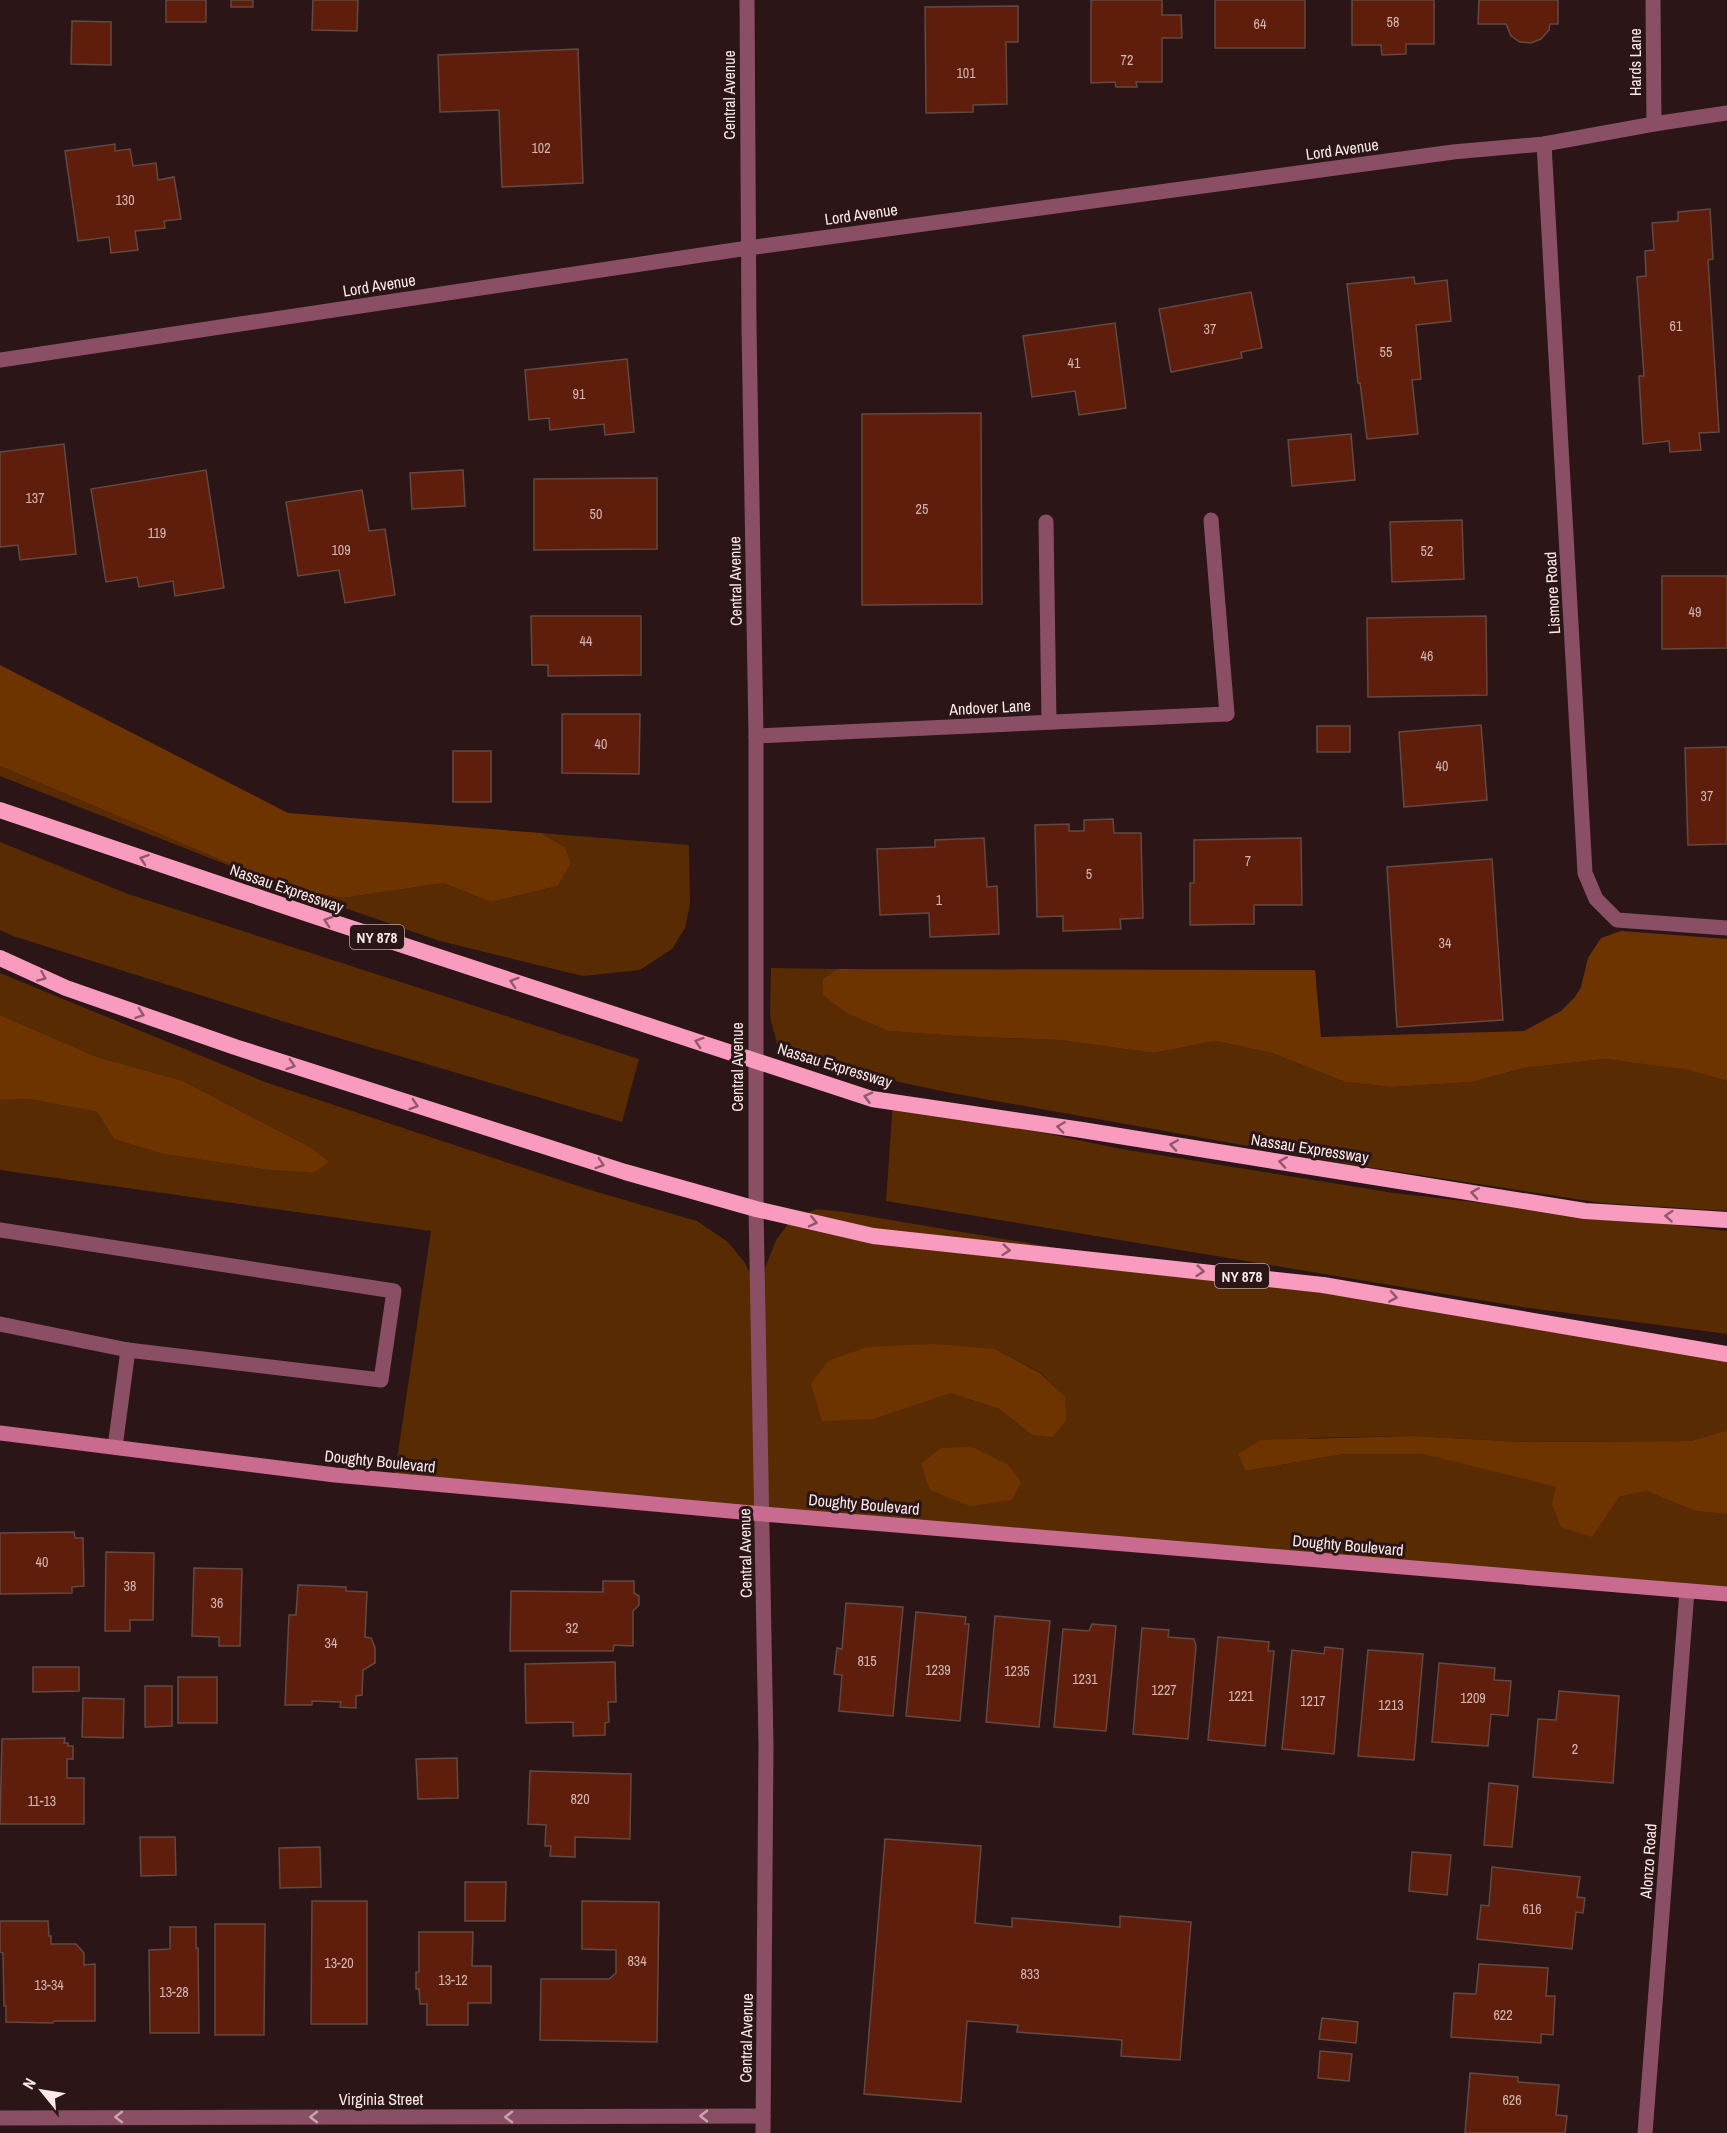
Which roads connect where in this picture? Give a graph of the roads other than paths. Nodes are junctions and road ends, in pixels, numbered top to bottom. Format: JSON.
{"nodes":[{"id":1,"x":747,"y":0,"type":"edge"},
{"id":2,"x":1653,"y":0,"type":"edge"},
{"id":3,"x":1727,"y":113,"type":"edge"},
{"id":4,"x":1654,"y":124,"type":"junction"},
{"id":5,"x":1544,"y":144,"type":"junction"},
{"id":6,"x":748,"y":248,"type":"junction"},
{"id":7,"x":0,"y":360,"type":"edge"},
{"id":8,"x":1211,"y":520,"type":"dead end"},
{"id":9,"x":1046,"y":522,"type":"dead end"},
{"id":10,"x":1049,"y":722,"type":"junction"},
{"id":11,"x":756,"y":736,"type":"junction"},
{"id":12,"x":0,"y":810,"type":"edge"},
{"id":13,"x":1727,"y":928,"type":"edge"},
{"id":14,"x":0,"y":958,"type":"edge"},
{"id":15,"x":755,"y":1059,"type":"junction"},
{"id":16,"x":756,"y":1209,"type":"junction"},
{"id":17,"x":1727,"y":1220,"type":"edge"},
{"id":18,"x":0,"y":1230,"type":"edge"},
{"id":19,"x":0,"y":1324,"type":"edge"},
{"id":20,"x":128,"y":1350,"type":"junction"},
{"id":21,"x":1727,"y":1354,"type":"edge"},
{"id":22,"x":0,"y":1433,"type":"edge"},
{"id":23,"x":115,"y":1447,"type":"junction"},
{"id":24,"x":763,"y":1514,"type":"junction"},
{"id":25,"x":1687,"y":1591,"type":"junction"},
{"id":26,"x":1727,"y":1594,"type":"edge"},
{"id":27,"x":763,"y":2116,"type":"junction"},
{"id":28,"x":0,"y":2118,"type":"edge"},
{"id":29,"x":763,"y":2133,"type":"edge"},
{"id":30,"x":1645,"y":2133,"type":"edge"}],
"edges":[{"from":1,"to":6,"type":"street","name":"Central Avenue"},
{"from":2,"to":4,"type":"street","name":"Hards Lane"},
{"from":3,"to":4,"type":"street","name":"Lord Avenue"},
{"from":4,"to":5,"type":"street","name":"Lord Avenue"},
{"from":5,"to":6,"type":"street","name":"Lord Avenue"},
{"from":5,"to":13,"type":"street","name":"Lismore Road"},
{"from":6,"to":7,"type":"street","name":"Lord Avenue"},
{"from":6,"to":11,"type":"street","name":"Central Avenue"},
{"from":8,"to":10,"type":"street","name":"Andover Lane"},
{"from":9,"to":10,"type":"street"},
{"from":10,"to":11,"type":"street","name":"Andover Lane"},
{"from":11,"to":15,"type":"street","name":"Central Avenue"},
{"from":15,"to":12,"type":"highway","name":"Nassau Expressway","number":"NY 878","one_way":true},
{"from":14,"to":16,"type":"highway","number":"NY 878","one_way":true},
{"from":15,"to":16,"type":"street","name":"Central Avenue"},
{"from":17,"to":15,"type":"highway","name":"Nassau Expressway","number":"NY 878","one_way":true},
{"from":16,"to":21,"type":"highway","number":"NY 878","one_way":true},
{"from":16,"to":24,"type":"street","name":"Central Avenue"},
{"from":18,"to":20,"type":"street"},
{"from":19,"to":20,"type":"street"},
{"from":20,"to":23,"type":"street"},
{"from":22,"to":23,"type":"main road","name":"Doughty Boulevard"},
{"from":23,"to":24,"type":"main road","name":"Doughty Boulevard"},
{"from":24,"to":25,"type":"main road","name":"Doughty Boulevard"},
{"from":24,"to":27,"type":"street","name":"Central Avenue"},
{"from":25,"to":26,"type":"main road","name":"Doughty Boulevard"},
{"from":25,"to":30,"type":"street","name":"Alonzo Road"},
{"from":27,"to":28,"type":"street","name":"Virginia Street","one_way":true},
{"from":27,"to":29,"type":"street","name":"Central Avenue"}]}
